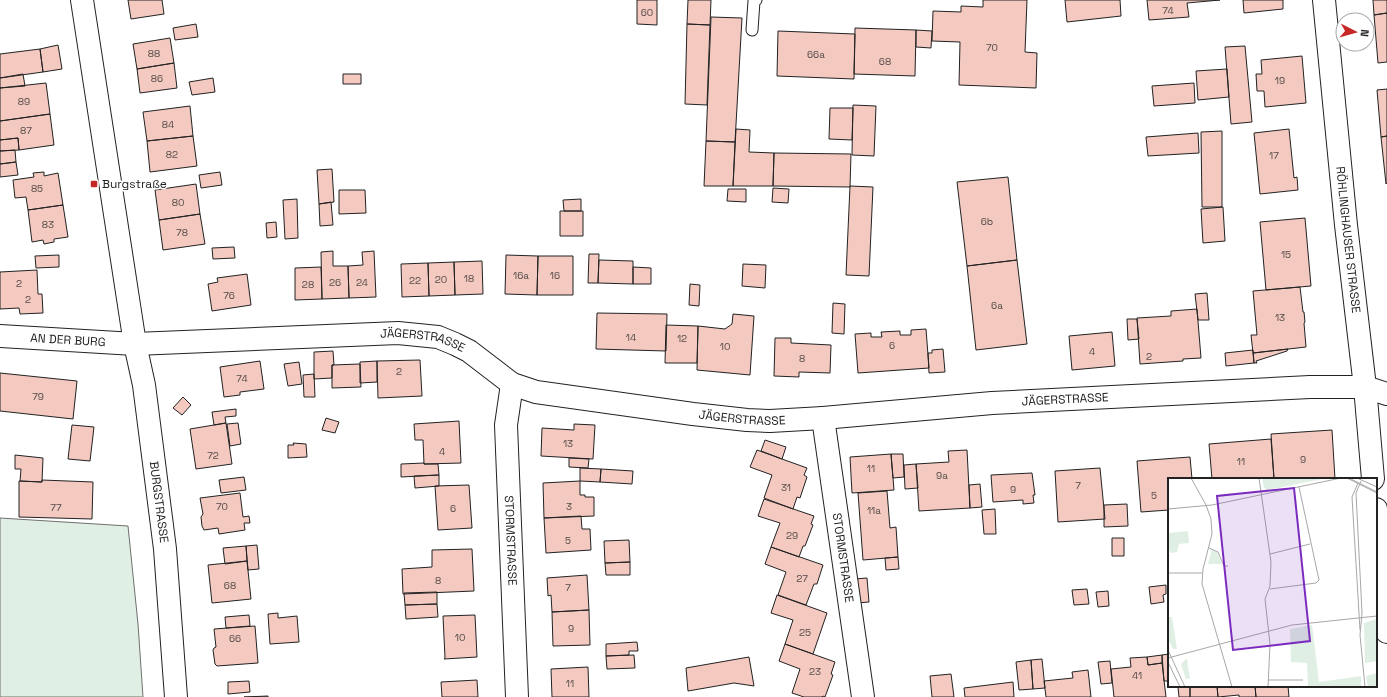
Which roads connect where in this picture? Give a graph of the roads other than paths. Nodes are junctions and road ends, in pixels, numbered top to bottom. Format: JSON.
{"nodes":[{"id":1,"x":82,"y":0,"type":"edge"},
{"id":2,"x":756,"y":0,"type":"edge"},
{"id":3,"x":1324,"y":0,"type":"edge"},
{"id":4,"x":752,"y":30,"type":"dead end"},
{"id":5,"x":0,"y":336,"type":"edge"},
{"id":6,"x":135,"y":344,"type":"junction"},
{"id":7,"x":512,"y":384,"type":"junction"},
{"id":8,"x":1365,"y":388,"type":"junction"},
{"id":9,"x":1387,"y":394,"type":"edge"},
{"id":10,"x":823,"y":418,"type":"junction"},
{"id":11,"x":1373,"y":478,"type":"edge"},
{"id":12,"x":1377,"y":520,"type":"edge"},
{"id":13,"x":1387,"y":632,"type":"edge"},
{"id":14,"x":176,"y":697,"type":"edge"},
{"id":15,"x":518,"y":697,"type":"edge"},
{"id":16,"x":862,"y":697,"type":"edge"}],
"edges":[{"from":1,"to":6,"type":"street","name":"BURGSTRASSE"},
{"from":2,"to":4,"type":"lane"},
{"from":3,"to":8,"type":"street","name":"RÖHLINGHAUSER STRASSE"},
{"from":5,"to":6,"type":"street","name":"AN DER BURG"},
{"from":6,"to":7,"type":"street","name":"JÄGERSTRASSE"},
{"from":6,"to":14,"type":"street","name":"BURGSTRASSE"},
{"from":7,"to":10,"type":"street","name":"JÄGERSTRASSE"},
{"from":7,"to":15,"type":"street","name":"STORMSTRASSE"},
{"from":8,"to":9,"type":"street","name":"JÄGERSTRASSE"},
{"from":8,"to":10,"type":"street","name":"JÄGERSTRASSE"},
{"from":8,"to":11,"type":"street","name":"RÖHLINGHAUSER STRASSE"},
{"from":10,"to":16,"type":"street","name":"STORMSTRASSE"},
{"from":12,"to":13,"type":"street"}]}
